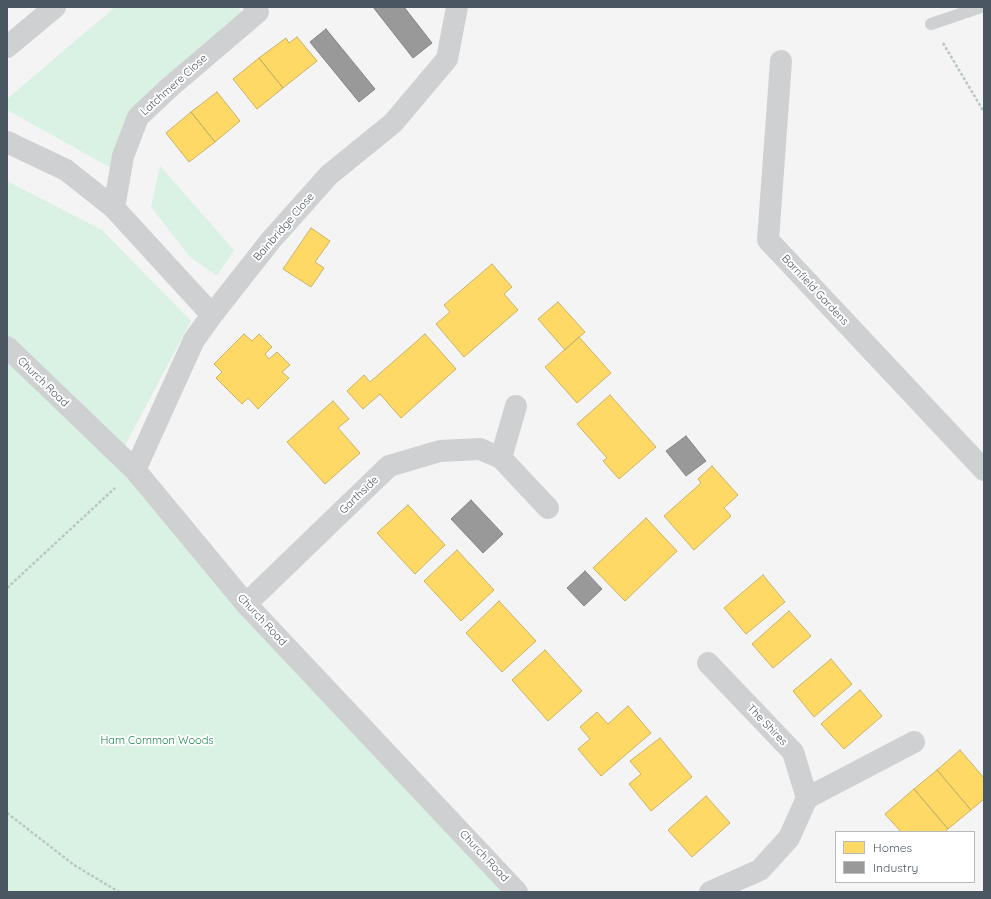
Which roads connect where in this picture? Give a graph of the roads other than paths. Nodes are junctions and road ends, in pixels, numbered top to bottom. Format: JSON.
{"nodes":[{"id":1,"x":55,"y":7,"type":"edge"},
{"id":2,"x":254,"y":7,"type":"edge"},
{"id":3,"x":457,"y":7,"type":"edge"},
{"id":4,"x":981,"y":7,"type":"edge"},
{"id":5,"x":931,"y":24,"type":"road end"},
{"id":6,"x":7,"y":47,"type":"edge"},
{"id":7,"x":781,"y":61,"type":"dead end"},
{"id":8,"x":7,"y":142,"type":"edge"},
{"id":9,"x":114,"y":208,"type":"junction"},
{"id":10,"x":212,"y":314,"type":"junction"},
{"id":11,"x":7,"y":347,"type":"edge"},
{"id":12,"x":516,"y":406,"type":"dead end"},
{"id":13,"x":501,"y":458,"type":"junction"},
{"id":14,"x":135,"y":470,"type":"junction"},
{"id":15,"x":984,"y":470,"type":"edge"},
{"id":16,"x":548,"y":508,"type":"dead end"},
{"id":17,"x":246,"y":604,"type":"junction"},
{"id":18,"x":708,"y":663,"type":"dead end"},
{"id":19,"x":914,"y":742,"type":"dead end"},
{"id":20,"x":807,"y":798,"type":"junction"},
{"id":21,"x":518,"y":892,"type":"edge"},
{"id":22,"x":710,"y":892,"type":"edge"}],
"edges":[{"from":1,"to":6,"type":"street"},
{"from":2,"to":9,"type":"street","name":"Latchmere Close"},
{"from":3,"to":10,"type":"street","name":"Bainbridge Close"},
{"from":4,"to":5,"type":"lane"},
{"from":7,"to":15,"type":"street","name":"Barnfield Gardens"},
{"from":8,"to":9,"type":"street"},
{"from":9,"to":10,"type":"street"},
{"from":10,"to":14,"type":"street","name":"Bainbridge Close"},
{"from":11,"to":14,"type":"street","name":"Church Road"},
{"from":12,"to":13,"type":"street"},
{"from":13,"to":16,"type":"street","name":"Garthside"},
{"from":13,"to":17,"type":"street","name":"Garthside"},
{"from":14,"to":17,"type":"street","name":"Church Road"},
{"from":17,"to":21,"type":"street","name":"Church Road"},
{"from":18,"to":20,"type":"street","name":"The Shires"},
{"from":19,"to":20,"type":"street"},
{"from":20,"to":22,"type":"street"}]}
